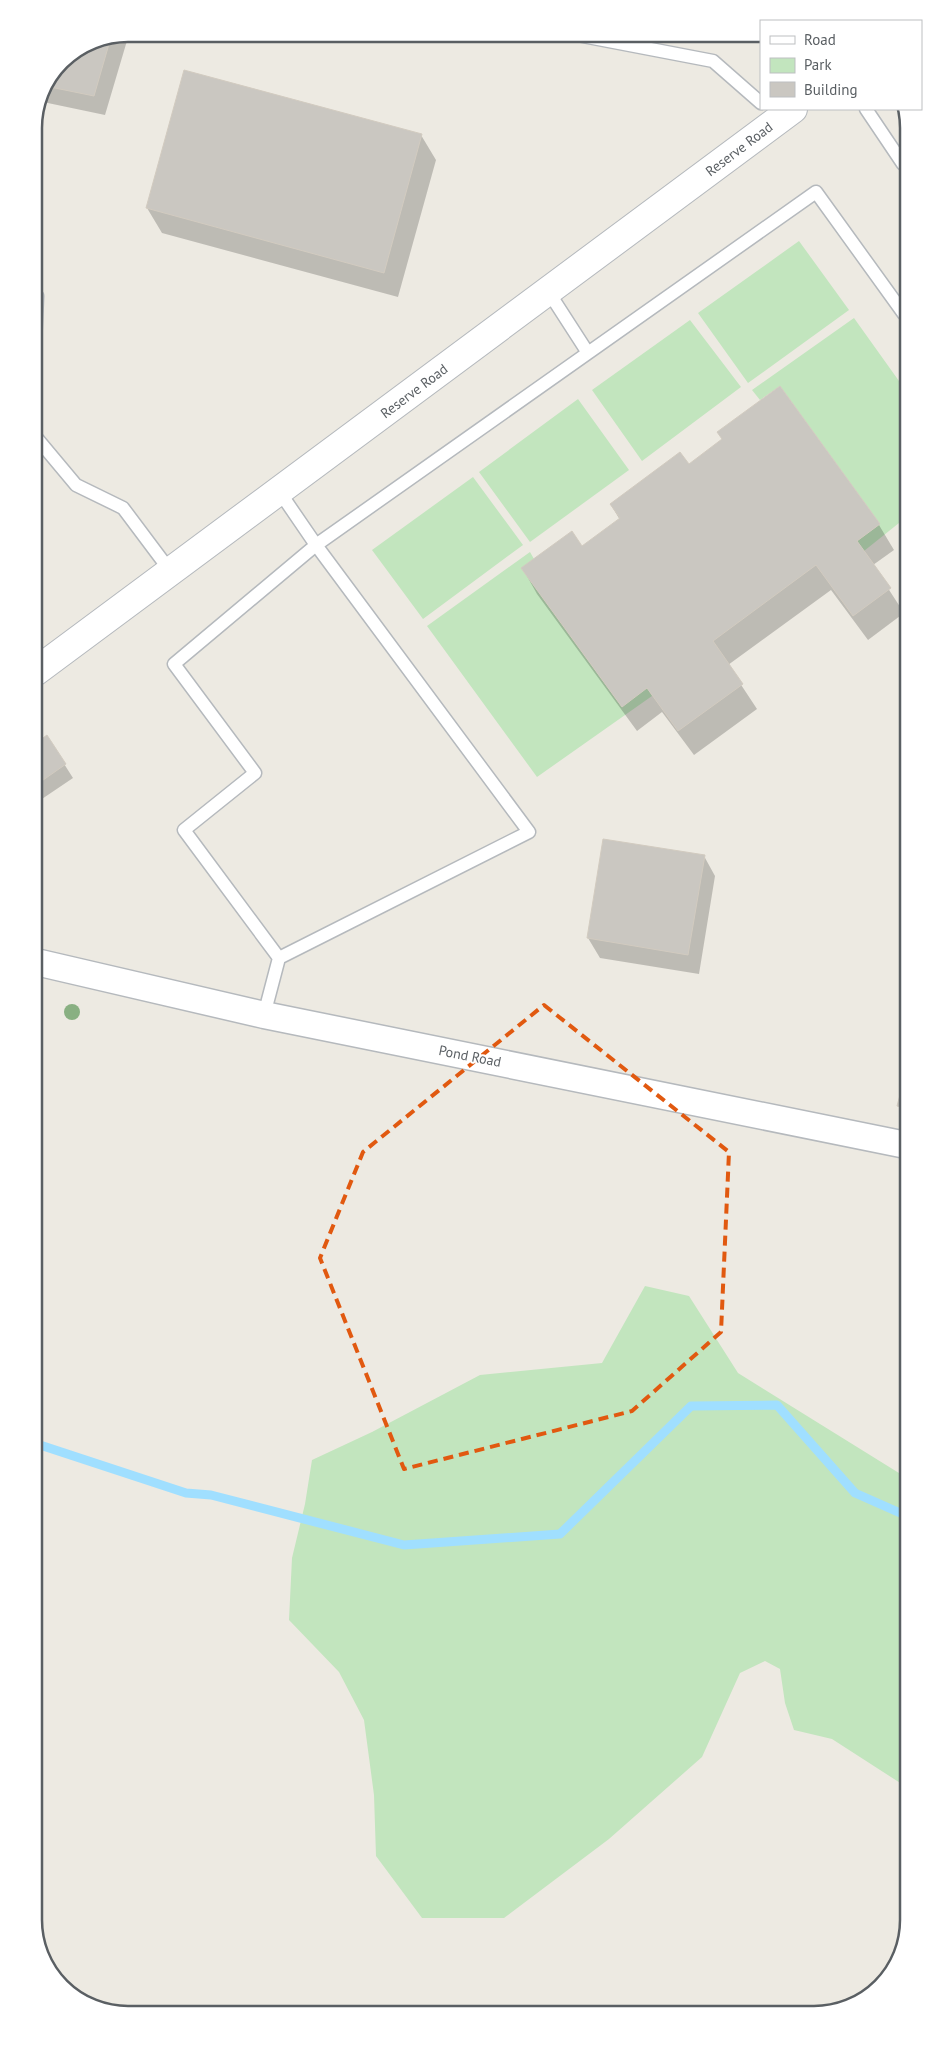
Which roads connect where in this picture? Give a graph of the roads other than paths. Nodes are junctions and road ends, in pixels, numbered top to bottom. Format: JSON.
{"nodes":[{"id":1,"x":617,"y":43,"type":"edge"},
{"id":2,"x":760,"y":98,"type":"edge"},
{"id":3,"x":775,"y":110,"type":"edge"},
{"id":4,"x":867,"y":110,"type":"edge"},
{"id":5,"x":899,"y":158,"type":"edge"},
{"id":6,"x":548,"y":291,"type":"junction"},
{"id":7,"x":899,"y":307,"type":"edge"},
{"id":8,"x":588,"y":353,"type":"junction"},
{"id":9,"x":43,"y":445,"type":"edge"},
{"id":10,"x":279,"y":491,"type":"junction"},
{"id":11,"x":316,"y":545,"type":"junction"},
{"id":12,"x":171,"y":572,"type":"junction"},
{"id":13,"x":43,"y":666,"type":"edge"},
{"id":14,"x":279,"y":958,"type":"junction"},
{"id":15,"x":43,"y":963,"type":"edge"},
{"id":16,"x":264,"y":1014,"type":"junction"},
{"id":17,"x":899,"y":1144,"type":"edge"}],
"edges":[{"from":1,"to":2,"type":"lane"},
{"from":3,"to":6,"type":"street","name":"Reserve Road"},
{"from":4,"to":5,"type":"lane"},
{"from":6,"to":8,"type":"lane"},
{"from":6,"to":10,"type":"street","name":"Reserve Road"},
{"from":7,"to":8,"type":"lane"},
{"from":8,"to":11,"type":"lane"},
{"from":9,"to":12,"type":"lane"},
{"from":10,"to":11,"type":"lane"},
{"from":10,"to":12,"type":"street","name":"Reserve Road"},
{"from":11,"to":14,"type":"lane"},
{"from":11,"to":14,"type":"lane"},
{"from":12,"to":13,"type":"street","name":"Reserve Road"},
{"from":14,"to":16,"type":"lane"},
{"from":15,"to":16,"type":"street","name":"Pond Road"},
{"from":16,"to":17,"type":"street","name":"Pond Road"}]}
